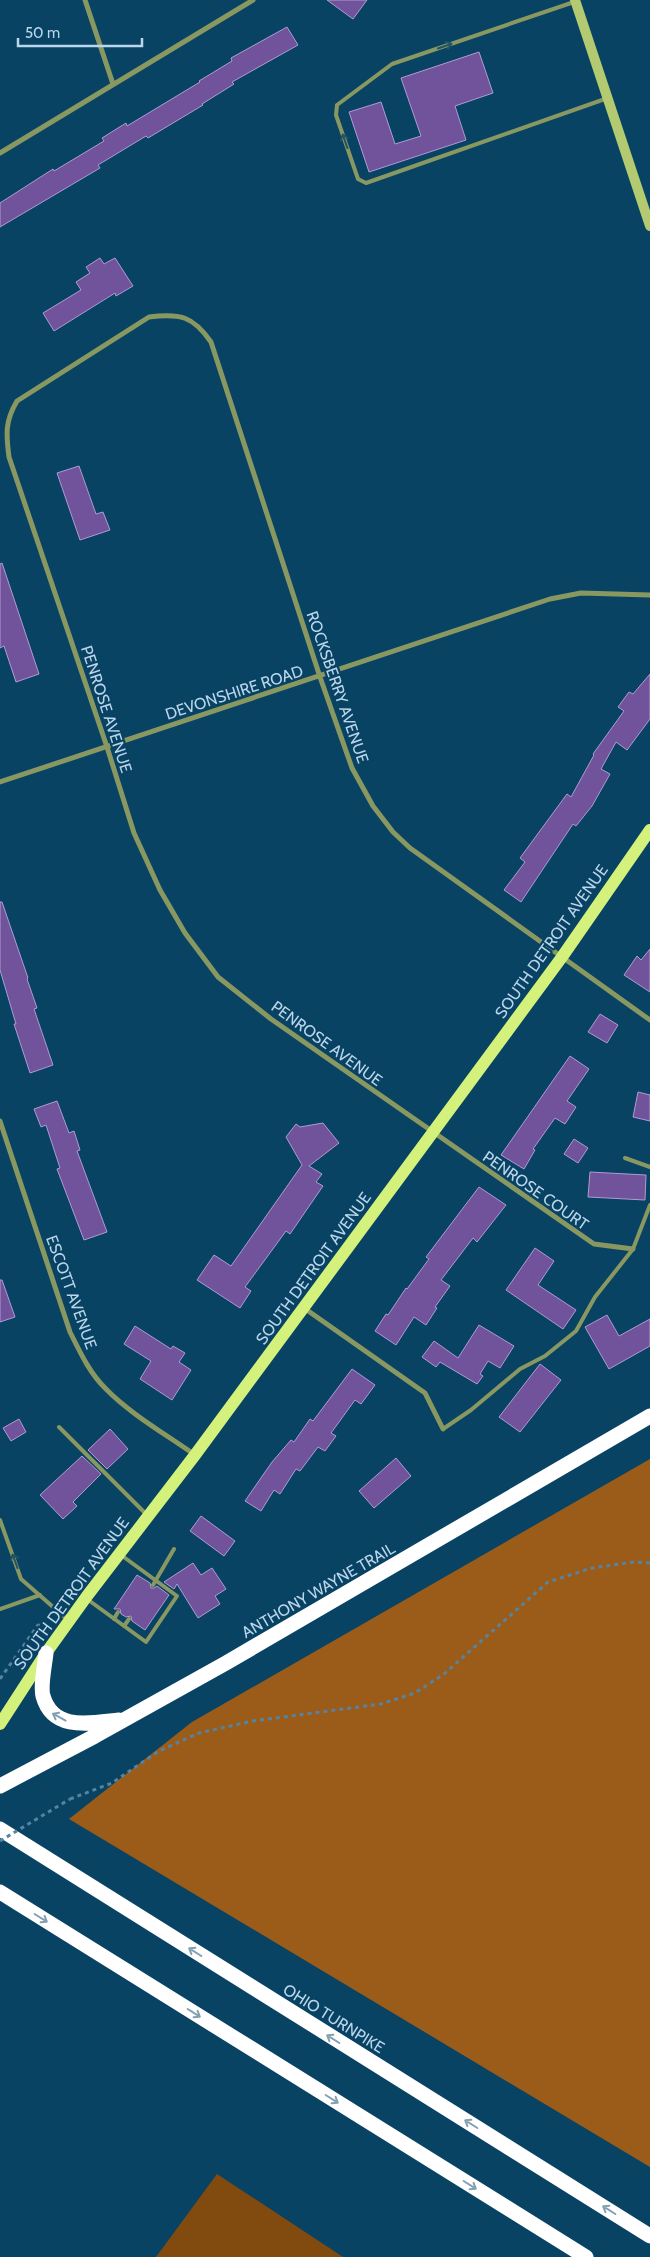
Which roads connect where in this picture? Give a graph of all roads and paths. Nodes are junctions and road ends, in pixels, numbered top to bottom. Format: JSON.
{"nodes":[{"id":1,"x":85,"y":0,"type":"edge"},
{"id":2,"x":253,"y":0,"type":"edge"},
{"id":3,"x":575,"y":1,"type":"edge"},
{"id":4,"x":113,"y":84,"type":"junction"},
{"id":5,"x":608,"y":98,"type":"junction"},
{"id":6,"x":0,"y":153,"type":"edge"},
{"id":7,"x":650,"y":226,"type":"edge"},
{"id":8,"x":211,"y":342,"type":"joint"},
{"id":9,"x":650,"y":595,"type":"edge"},
{"id":10,"x":320,"y":677,"type":"junction"},
{"id":11,"x":107,"y":746,"type":"junction"},
{"id":12,"x":0,"y":782,"type":"edge"},
{"id":13,"x":650,"y":830,"type":"edge"},
{"id":14,"x":562,"y":957,"type":"junction"},
{"id":15,"x":650,"y":1020,"type":"edge"},
{"id":16,"x":0,"y":1121,"type":"edge"},
{"id":17,"x":432,"y":1133,"type":"junction"},
{"id":18,"x":625,"y":1158,"type":"dead end"},
{"id":19,"x":650,"y":1167,"type":"edge"},
{"id":20,"x":650,"y":1205,"type":"edge"},
{"id":21,"x":633,"y":1249,"type":"junction"},
{"id":22,"x":304,"y":1308,"type":"junction"},
{"id":23,"x":650,"y":1416,"type":"edge"},
{"id":24,"x":59,"y":1427,"type":"dead end"},
{"id":25,"x":443,"y":1429,"type":"joint"},
{"id":26,"x":196,"y":1456,"type":"junction"},
{"id":27,"x":148,"y":1516,"type":"junction"},
{"id":28,"x":0,"y":1520,"type":"edge"},
{"id":29,"x":174,"y":1549,"type":"dead end"},
{"id":30,"x":120,"y":1553,"type":"junction"},
{"id":31,"x":650,"y":1563,"type":"edge"},
{"id":32,"x":146,"y":1572,"type":"junction"},
{"id":33,"x":142,"y":1578,"type":"dead end"},
{"id":34,"x":156,"y":1580,"type":"junction"},
{"id":35,"x":153,"y":1585,"type":"dead end"},
{"id":36,"x":40,"y":1595,"type":"junction"},
{"id":37,"x":85,"y":1598,"type":"junction"},
{"id":38,"x":0,"y":1609,"type":"edge"},
{"id":39,"x":118,"y":1612,"type":"dead end"},
{"id":40,"x":114,"y":1619,"type":"junction"},
{"id":41,"x":129,"y":1619,"type":"dead end"},
{"id":42,"x":69,"y":1621,"type":"junction"},
{"id":43,"x":38,"y":1625,"type":"dead end"},
{"id":44,"x":124,"y":1626,"type":"junction"},
{"id":45,"x":46,"y":1653,"type":"junction"},
{"id":46,"x":0,"y":1679,"type":"edge"},
{"id":47,"x":123,"y":1720,"type":"junction"},
{"id":48,"x":0,"y":1724,"type":"edge"},
{"id":49,"x":0,"y":1786,"type":"edge"},
{"id":50,"x":0,"y":1829,"type":"edge"},
{"id":51,"x":0,"y":1841,"type":"edge"},
{"id":52,"x":0,"y":1892,"type":"edge"},
{"id":53,"x":650,"y":2236,"type":"edge"},
{"id":54,"x":586,"y":2257,"type":"edge"}],
"edges":[{"from":1,"to":4,"type":"street"},
{"from":2,"to":4,"type":"street"},
{"from":3,"to":5,"type":"main road"},
{"from":5,"to":3,"type":"lane","one_way":true},
{"from":4,"to":6,"type":"street"},
{"from":5,"to":7,"type":"main road"},
{"from":8,"to":10,"type":"street","name":"ROCKSBERRY AVENUE"},
{"from":8,"to":11,"type":"street","name":"PENROSE AVENUE"},
{"from":9,"to":10,"type":"street","name":"DEVONSHIRE ROAD"},
{"from":10,"to":11,"type":"street","name":"DEVONSHIRE ROAD"},
{"from":10,"to":14,"type":"street","name":"ROCKSBERRY AVENUE"},
{"from":11,"to":12,"type":"street","name":"DEVONSHIRE ROAD"},
{"from":11,"to":17,"type":"street","name":"PENROSE AVENUE"},
{"from":13,"to":14,"type":"main road","name":"SOUTH DETROIT AVENUE"},
{"from":14,"to":15,"type":"street","name":"ROCKSBERRY AVENUE"},
{"from":14,"to":17,"type":"main road","name":"SOUTH DETROIT AVENUE"},
{"from":16,"to":26,"type":"street","name":"ESCOTT AVENUE"},
{"from":17,"to":21,"type":"street","name":"PENROSE COURT"},
{"from":17,"to":22,"type":"main road","name":"SOUTH DETROIT AVENUE"},
{"from":18,"to":19,"type":"lane"},
{"from":20,"to":21,"type":"lane"},
{"from":21,"to":25,"type":"lane"},
{"from":22,"to":25,"type":"street"},
{"from":22,"to":26,"type":"main road","name":"SOUTH DETROIT AVENUE"},
{"from":23,"to":47,"type":"highway","name":"ANTHONY WAYNE TRAIL"},
{"from":24,"to":27,"type":"lane"},
{"from":26,"to":27,"type":"main road","name":"SOUTH DETROIT AVENUE"},
{"from":27,"to":30,"type":"main road","name":"SOUTH DETROIT AVENUE"},
{"from":36,"to":28,"type":"lane","one_way":true},
{"from":29,"to":34,"type":"lane"},
{"from":30,"to":32,"type":"lane"},
{"from":30,"to":37,"type":"main road","name":"SOUTH DETROIT AVENUE"},
{"from":31,"to":51,"type":"path","bridge":true},
{"from":32,"to":33,"type":"lane"},
{"from":32,"to":34,"type":"lane"},
{"from":34,"to":35,"type":"lane"},
{"from":34,"to":44,"type":"lane"},
{"from":36,"to":38,"type":"lane"},
{"from":36,"to":42,"type":"lane"},
{"from":37,"to":40,"type":"lane"},
{"from":37,"to":42,"type":"main road","name":"SOUTH DETROIT AVENUE"},
{"from":39,"to":40,"type":"lane"},
{"from":40,"to":44,"type":"lane"},
{"from":41,"to":44,"type":"lane"},
{"from":42,"to":45,"type":"main road","name":"SOUTH DETROIT AVENUE"},
{"from":43,"to":46,"type":"path"},
{"from":47,"to":45,"type":"highway","one_way":true},
{"from":45,"to":48,"type":"main road","name":"SOUTH DETROIT AVENUE"},
{"from":47,"to":49,"type":"highway","name":"ANTHONY WAYNE TRAIL"},
{"from":53,"to":50,"type":"highway","name":"OHIO TURNPIKE","one_way":true},
{"from":52,"to":54,"type":"highway","one_way":true}]}
